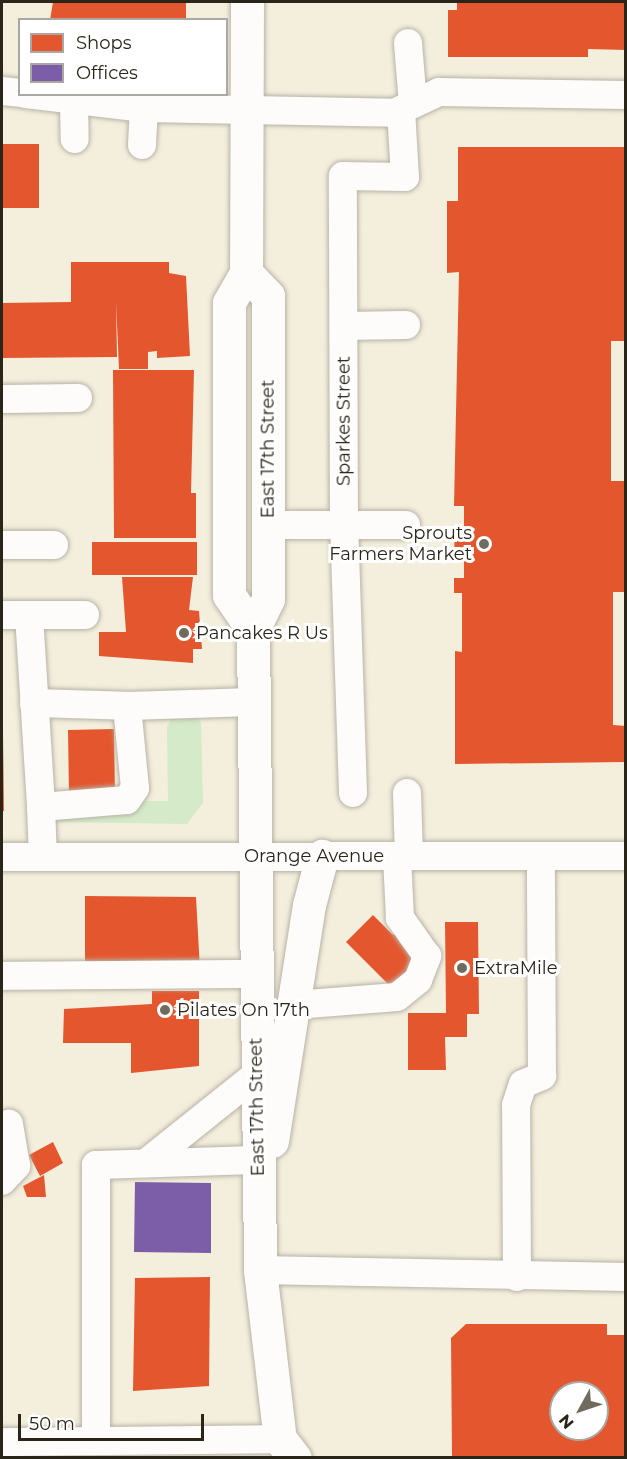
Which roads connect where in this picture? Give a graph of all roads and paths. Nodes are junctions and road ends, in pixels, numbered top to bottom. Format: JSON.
{"nodes":[{"id":1,"x":247,"y":2,"type":"edge"},
{"id":2,"x":408,"y":43,"type":"dead end"},
{"id":3,"x":2,"y":91,"type":"edge"},
{"id":4,"x":18,"y":93,"type":"edge"},
{"id":5,"x":626,"y":95,"type":"edge"},
{"id":6,"x":42,"y":96,"type":"edge"},
{"id":7,"x":74,"y":100,"type":"junction"},
{"id":8,"x":248,"y":107,"type":"junction"},
{"id":9,"x":407,"y":107,"type":"junction"},
{"id":10,"x":144,"y":108,"type":"junction"},
{"id":11,"x":75,"y":139,"type":"dead end"},
{"id":12,"x":142,"y":145,"type":"dead end"},
{"id":13,"x":246,"y":273,"type":"junction"},
{"id":14,"x":406,"y":324,"type":"dead end"},
{"id":15,"x":344,"y":326,"type":"junction"},
{"id":16,"x":78,"y":398,"type":"dead end"},
{"id":17,"x":2,"y":399,"type":"edge"},
{"id":18,"x":229,"y":421,"type":"junction"},
{"id":19,"x":268,"y":525,"type":"junction"},
{"id":20,"x":344,"y":525,"type":"junction"},
{"id":21,"x":406,"y":525,"type":"dead end"},
{"id":22,"x":2,"y":545,"type":"edge"},
{"id":23,"x":54,"y":545,"type":"dead end"},
{"id":24,"x":15,"y":615,"type":"edge"},
{"id":25,"x":85,"y":615,"type":"dead end"},
{"id":26,"x":253,"y":630,"type":"junction"},
{"id":27,"x":254,"y":702,"type":"junction"},
{"id":28,"x":34,"y":704,"type":"junction"},
{"id":29,"x":127,"y":706,"type":"junction"},
{"id":30,"x":353,"y":793,"type":"dead end"},
{"id":31,"x":407,"y":793,"type":"dead end"},
{"id":32,"x":41,"y":807,"type":"junction"},
{"id":33,"x":255,"y":856,"type":"junction"},
{"id":34,"x":322,"y":856,"type":"junction"},
{"id":35,"x":403,"y":856,"type":"junction"},
{"id":36,"x":626,"y":856,"type":"edge"},
{"id":37,"x":2,"y":857,"type":"edge"},
{"id":38,"x":43,"y":857,"type":"junction"},
{"id":39,"x":541,"y":858,"type":"junction"},
{"id":40,"x":255,"y":974,"type":"junction"},
{"id":41,"x":2,"y":976,"type":"edge"},
{"id":42,"x":295,"y":1005,"type":"junction"},
{"id":43,"x":256,"y":1075,"type":"junction"},
{"id":44,"x":9,"y":1124,"type":"dead end"},
{"id":45,"x":257,"y":1160,"type":"junction"},
{"id":46,"x":146,"y":1163,"type":"junction"},
{"id":47,"x":2,"y":1181,"type":"edge"},
{"id":48,"x":259,"y":1217,"type":"junction"},
{"id":49,"x":260,"y":1270,"type":"junction"},
{"id":50,"x":517,"y":1277,"type":"junction"},
{"id":51,"x":626,"y":1277,"type":"edge"},
{"id":52,"x":96,"y":1441,"type":"junction"},
{"id":53,"x":2,"y":1442,"type":"edge"},
{"id":54,"x":281,"y":1452,"type":"edge"}],
"edges":[{"from":1,"to":8,"type":"main road"},
{"from":2,"to":9,"type":"street"},
{"from":3,"to":4,"type":"street"},
{"from":5,"to":9,"type":"street"},
{"from":6,"to":7,"type":"street"},
{"from":7,"to":10,"type":"street"},
{"from":7,"to":11,"type":"street"},
{"from":8,"to":9,"type":"street"},
{"from":8,"to":10,"type":"street"},
{"from":8,"to":13,"type":"main road"},
{"from":9,"to":15,"type":"street","name":"Sparkes Street"},
{"from":10,"to":12,"type":"street"},
{"from":13,"to":18,"type":"main road"},
{"from":13,"to":19,"type":"main road","name":"East 17th Street"},
{"from":14,"to":15,"type":"street"},
{"from":15,"to":20,"type":"street","name":"Sparkes Street"},
{"from":16,"to":17,"type":"street"},
{"from":18,"to":19,"type":"main road"},
{"from":18,"to":26,"type":"main road"},
{"from":19,"to":20,"type":"street"},
{"from":19,"to":26,"type":"main road","name":"East 17th Street"},
{"from":20,"to":21,"type":"street"},
{"from":20,"to":30,"type":"street","name":"Sparkes Street"},
{"from":22,"to":23,"type":"street"},
{"from":24,"to":25,"type":"street"},
{"from":24,"to":28,"type":"street"},
{"from":26,"to":27,"type":"main road","name":"East 17th Street"},
{"from":27,"to":29,"type":"street"},
{"from":27,"to":33,"type":"main road","name":"East 17th Street"},
{"from":28,"to":29,"type":"street"},
{"from":28,"to":32,"type":"street"},
{"from":29,"to":32,"type":"street"},
{"from":31,"to":35,"type":"street"},
{"from":32,"to":38,"type":"street"},
{"from":33,"to":34,"type":"street","name":"Orange Avenue"},
{"from":33,"to":38,"type":"street","name":"Orange Avenue"},
{"from":33,"to":40,"type":"main road","name":"East 17th Street"},
{"from":34,"to":35,"type":"street","name":"Orange Avenue"},
{"from":34,"to":42,"type":"main road"},
{"from":35,"to":39,"type":"street","name":"Orange Avenue"},
{"from":35,"to":42,"type":"street"},
{"from":36,"to":39,"type":"street","name":"Orange Avenue"},
{"from":37,"to":38,"type":"street","name":"Orange Avenue"},
{"from":39,"to":50,"type":"street"},
{"from":40,"to":41,"type":"street"},
{"from":40,"to":43,"type":"main road","name":"East 17th Street"},
{"from":42,"to":48,"type":"main road"},
{"from":43,"to":45,"type":"main road","name":"East 17th Street"},
{"from":43,"to":46,"type":"street"},
{"from":44,"to":47,"type":"street"},
{"from":45,"to":46,"type":"street"},
{"from":45,"to":48,"type":"main road","name":"East 17th Street"},
{"from":46,"to":52,"type":"street"},
{"from":48,"to":49,"type":"main road","name":"East 17th Street"},
{"from":49,"to":50,"type":"street"},
{"from":49,"to":54,"type":"main road","name":"East 17th Street"},
{"from":50,"to":51,"type":"street"},
{"from":52,"to":53,"type":"street"},
{"from":52,"to":54,"type":"street"}]}
